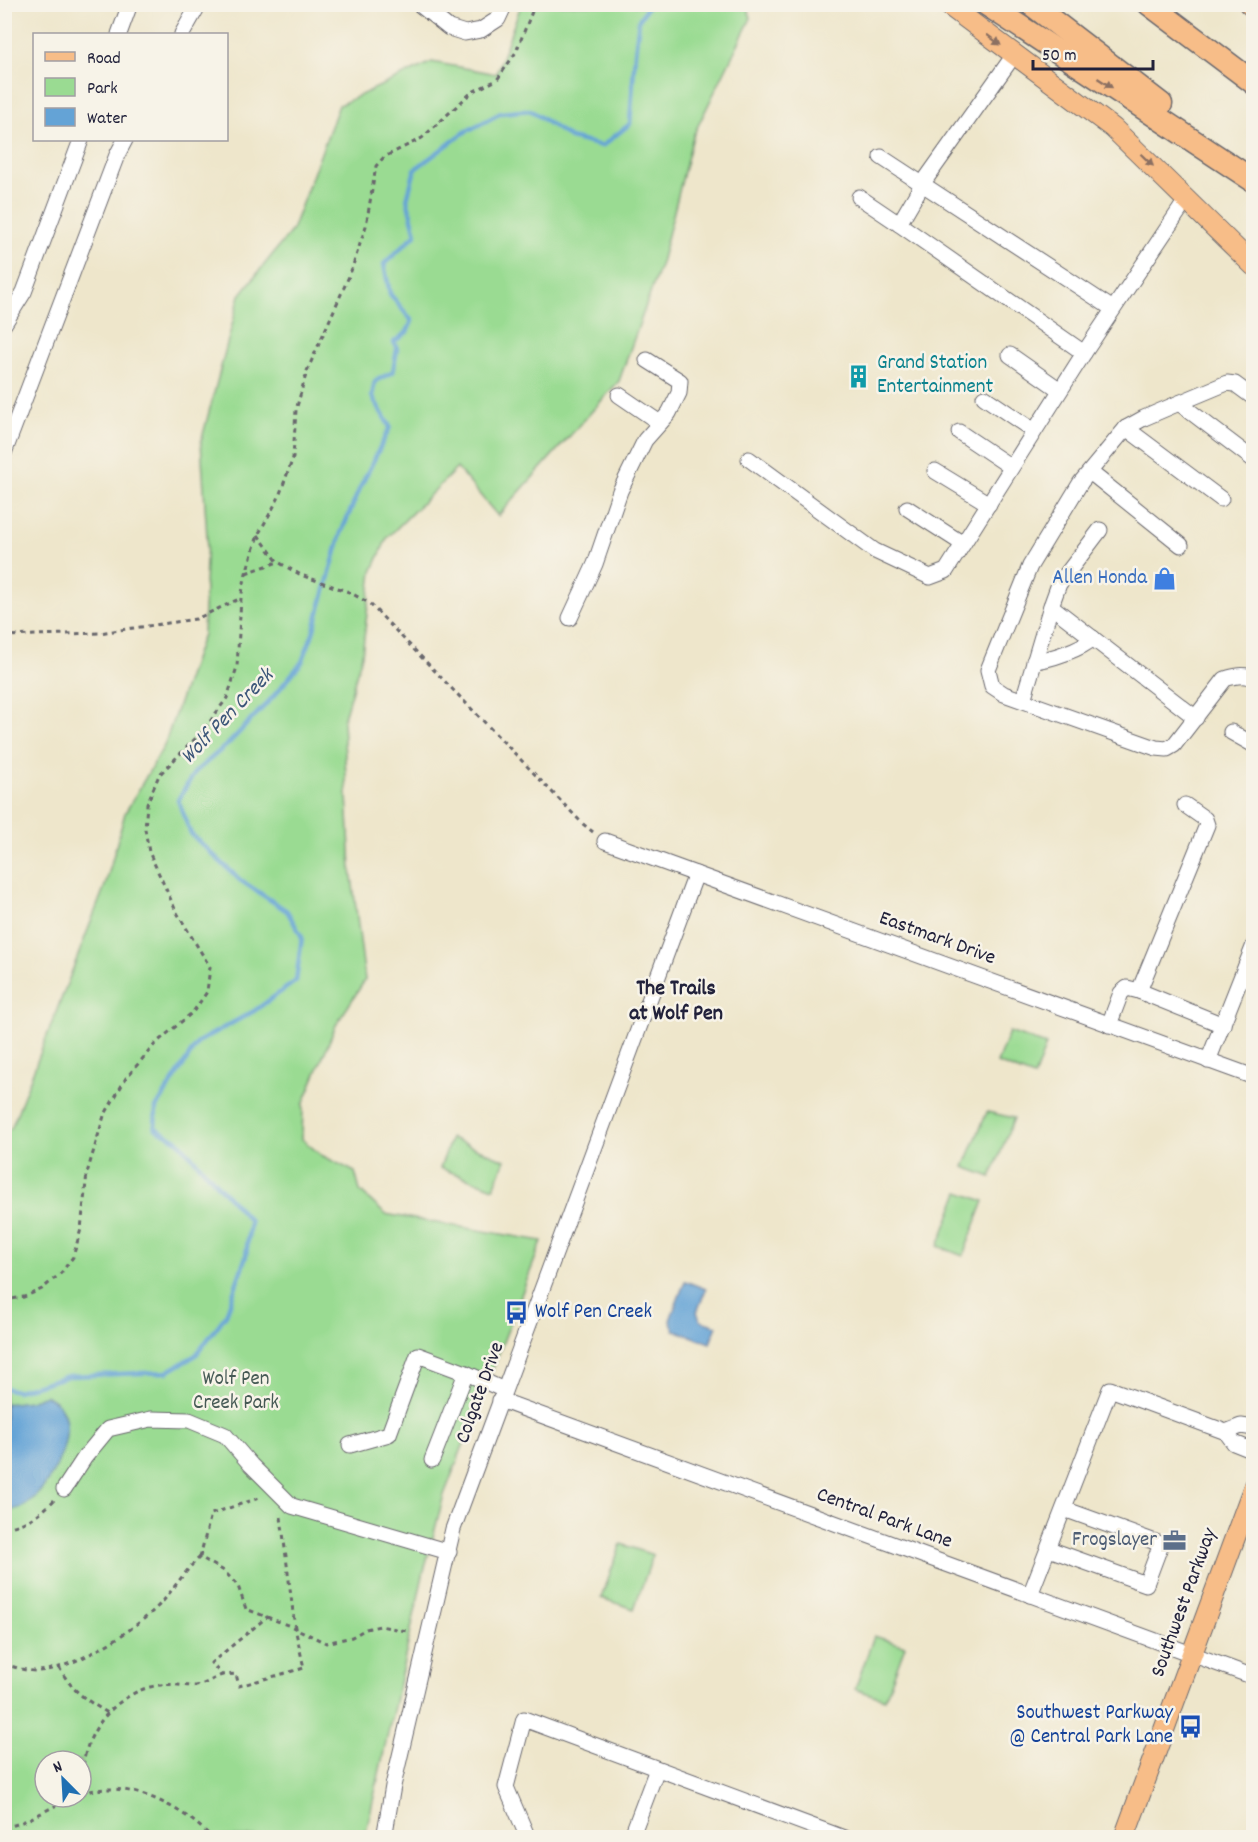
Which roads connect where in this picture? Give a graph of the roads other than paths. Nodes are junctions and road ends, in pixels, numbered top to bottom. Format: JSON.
{"nodes":[{"id":1,"x":130,"y":4,"type":"edge"},
{"id":2,"x":200,"y":4,"type":"edge"},
{"id":3,"x":419,"y":4,"type":"edge"},
{"id":4,"x":505,"y":4,"type":"edge"},
{"id":5,"x":947,"y":4,"type":"edge"},
{"id":6,"x":986,"y":4,"type":"edge"},
{"id":7,"x":1031,"y":4,"type":"edge"},
{"id":8,"x":1149,"y":4,"type":"edge"},
{"id":9,"x":1249,"y":4,"type":"edge"},
{"id":10,"x":1254,"y":8,"type":"edge"},
{"id":11,"x":119,"y":33,"type":"edge"},
{"id":12,"x":183,"y":33,"type":"edge"},
{"id":13,"x":1014,"y":56,"type":"junction"},
{"id":14,"x":1254,"y":83,"type":"edge"},
{"id":15,"x":81,"y":141,"type":"edge"},
{"id":16,"x":124,"y":141,"type":"edge"},
{"id":17,"x":881,"y":157,"type":"dead end"},
{"id":18,"x":1254,"y":174,"type":"edge"},
{"id":19,"x":1254,"y":181,"type":"edge"},
{"id":20,"x":923,"y":183,"type":"junction"},
{"id":21,"x":859,"y":197,"type":"dead end"},
{"id":22,"x":1187,"y":199,"type":"junction"},
{"id":23,"x":899,"y":224,"type":"junction"},
{"id":24,"x":1254,"y":266,"type":"edge"},
{"id":25,"x":1113,"y":309,"type":"junction"},
{"id":26,"x":4,"y":324,"type":"edge"},
{"id":27,"x":1084,"y":353,"type":"junction"},
{"id":28,"x":1010,"y":354,"type":"dead end"},
{"id":29,"x":647,"y":360,"type":"dead end"},
{"id":30,"x":1060,"y":390,"type":"junction"},
{"id":31,"x":620,"y":395,"type":"dead end"},
{"id":32,"x":984,"y":397,"type":"dead end"},
{"id":33,"x":1254,"y":398,"type":"edge"},
{"id":34,"x":1179,"y":404,"type":"junction"},
{"id":35,"x":660,"y":423,"type":"junction"},
{"id":36,"x":1126,"y":428,"type":"junction"},
{"id":37,"x":1034,"y":431,"type":"junction"},
{"id":38,"x":959,"y":432,"type":"dead end"},
{"id":39,"x":4,"y":453,"type":"edge"},
{"id":40,"x":749,"y":459,"type":"dead end"},
{"id":41,"x":1254,"y":460,"type":"edge"},
{"id":42,"x":1011,"y":467,"type":"junction"},
{"id":43,"x":935,"y":471,"type":"dead end"},
{"id":44,"x":1090,"y":472,"type":"junction"},
{"id":45,"x":1221,"y":499,"type":"dead end"},
{"id":46,"x":988,"y":504,"type":"junction"},
{"id":47,"x":907,"y":508,"type":"dead end"},
{"id":48,"x":1100,"y":530,"type":"dead end"},
{"id":49,"x":963,"y":544,"type":"junction"},
{"id":50,"x":1181,"y":545,"type":"dead end"},
{"id":51,"x":1051,"y":606,"type":"junction"},
{"id":52,"x":570,"y":618,"type":"dead end"},
{"id":53,"x":1093,"y":638,"type":"junction"},
{"id":54,"x":1034,"y":661,"type":"junction"},
{"id":55,"x":1254,"y":679,"type":"edge"},
{"id":56,"x":1023,"y":700,"type":"junction"},
{"id":57,"x":1196,"y":718,"type":"junction"},
{"id":58,"x":1232,"y":732,"type":"dead end"},
{"id":59,"x":1254,"y":746,"type":"edge"},
{"id":60,"x":1185,"y":805,"type":"dead end"},
{"id":61,"x":605,"y":841,"type":"road end"},
{"id":62,"x":696,"y":873,"type":"junction"},
{"id":63,"x":1254,"y":945,"type":"edge"},
{"id":64,"x":1140,"y":991,"type":"junction"},
{"id":65,"x":1109,"y":1025,"type":"junction"},
{"id":66,"x":1223,"y":1025,"type":"junction"},
{"id":67,"x":1208,"y":1061,"type":"junction"},
{"id":68,"x":1254,"y":1077,"type":"edge"},
{"id":69,"x":466,"y":1373,"type":"junction"},
{"id":70,"x":502,"y":1395,"type":"junction"},
{"id":71,"x":1254,"y":1428,"type":"edge"},
{"id":72,"x":1226,"y":1432,"type":"junction"},
{"id":73,"x":350,"y":1445,"type":"dead end"},
{"id":74,"x":1254,"y":1451,"type":"edge"},
{"id":75,"x":432,"y":1460,"type":"dead end"},
{"id":76,"x":1254,"y":1486,"type":"edge"},
{"id":77,"x":64,"y":1489,"type":"road end"},
{"id":78,"x":1064,"y":1509,"type":"junction"},
{"id":79,"x":1049,"y":1550,"type":"junction"},
{"id":80,"x":449,"y":1552,"type":"junction"},
{"id":81,"x":1030,"y":1596,"type":"junction"},
{"id":82,"x":1192,"y":1654,"type":"junction"},
{"id":83,"x":1254,"y":1677,"type":"edge"},
{"id":84,"x":657,"y":1768,"type":"junction"},
{"id":85,"x":525,"y":1831,"type":"edge"},
{"id":86,"x":384,"y":1838,"type":"edge"},
{"id":87,"x":632,"y":1838,"type":"edge"},
{"id":88,"x":844,"y":1838,"type":"edge"},
{"id":89,"x":1124,"y":1838,"type":"edge"}],
"edges":[{"from":1,"to":11,"type":"street"},
{"from":2,"to":12,"type":"street"},
{"from":3,"to":4,"type":"street"},
{"from":5,"to":13,"type":"main road","one_way":true},
{"from":6,"to":19,"type":"highway","one_way":true},
{"from":7,"to":18,"type":"highway"},
{"from":8,"to":14,"type":"highway"},
{"from":9,"to":10,"type":"main road"},
{"from":13,"to":20,"type":"street"},
{"from":13,"to":22,"type":"main road","one_way":true},
{"from":15,"to":26,"type":"street"},
{"from":16,"to":39,"type":"street"},
{"from":17,"to":20,"type":"street"},
{"from":20,"to":23,"type":"street"},
{"from":20,"to":25,"type":"street"},
{"from":21,"to":23,"type":"street"},
{"from":22,"to":24,"type":"main road"},
{"from":22,"to":25,"type":"street"},
{"from":23,"to":27,"type":"street"},
{"from":25,"to":27,"type":"street"},
{"from":27,"to":30,"type":"street"},
{"from":28,"to":30,"type":"street"},
{"from":29,"to":35,"type":"street"},
{"from":30,"to":37,"type":"street"},
{"from":31,"to":35,"type":"street"},
{"from":32,"to":37,"type":"street"},
{"from":33,"to":34,"type":"street"},
{"from":34,"to":36,"type":"street"},
{"from":34,"to":41,"type":"street"},
{"from":35,"to":52,"type":"street"},
{"from":36,"to":44,"type":"street"},
{"from":36,"to":45,"type":"street"},
{"from":37,"to":42,"type":"street"},
{"from":38,"to":42,"type":"street"},
{"from":40,"to":49,"type":"street"},
{"from":42,"to":46,"type":"street"},
{"from":43,"to":46,"type":"street"},
{"from":44,"to":50,"type":"street"},
{"from":44,"to":56,"type":"street"},
{"from":46,"to":49,"type":"street"},
{"from":47,"to":49,"type":"street"},
{"from":48,"to":51,"type":"street"},
{"from":51,"to":53,"type":"street"},
{"from":51,"to":54,"type":"street"},
{"from":53,"to":54,"type":"street"},
{"from":53,"to":57,"type":"street"},
{"from":54,"to":56,"type":"street"},
{"from":55,"to":57,"type":"street"},
{"from":56,"to":57,"type":"street"},
{"from":58,"to":59,"type":"street"},
{"from":60,"to":64,"type":"street"},
{"from":61,"to":62,"type":"street","name":"Eastmark Drive"},
{"from":62,"to":65,"type":"street","name":"Eastmark Drive"},
{"from":62,"to":70,"type":"street","name":"Colgate Drive"},
{"from":63,"to":66,"type":"street"},
{"from":64,"to":65,"type":"street"},
{"from":64,"to":66,"type":"street"},
{"from":65,"to":67,"type":"street","name":"Eastmark Drive"},
{"from":66,"to":67,"type":"street"},
{"from":67,"to":68,"type":"street","name":"Eastmark Drive"},
{"from":69,"to":70,"type":"street","name":"Central Park Lane"},
{"from":69,"to":73,"type":"street","name":"Central Park Lane"},
{"from":69,"to":75,"type":"street"},
{"from":70,"to":80,"type":"street","name":"Colgate Drive"},
{"from":70,"to":81,"type":"street","name":"Central Park Lane"},
{"from":71,"to":72,"type":"street"},
{"from":72,"to":74,"type":"street"},
{"from":72,"to":78,"type":"street"},
{"from":76,"to":82,"type":"main road","name":"Southwest Parkway"},
{"from":77,"to":80,"type":"street"},
{"from":78,"to":79,"type":"street"},
{"from":78,"to":79,"type":"street"},
{"from":79,"to":81,"type":"street"},
{"from":80,"to":86,"type":"street","name":"Colgate Drive"},
{"from":81,"to":82,"type":"street","name":"Central Park Lane"},
{"from":82,"to":83,"type":"street","name":"Central Park Lane"},
{"from":82,"to":89,"type":"main road","name":"Southwest Parkway"},
{"from":84,"to":85,"type":"street"},
{"from":84,"to":87,"type":"street"},
{"from":84,"to":88,"type":"street"}]}
